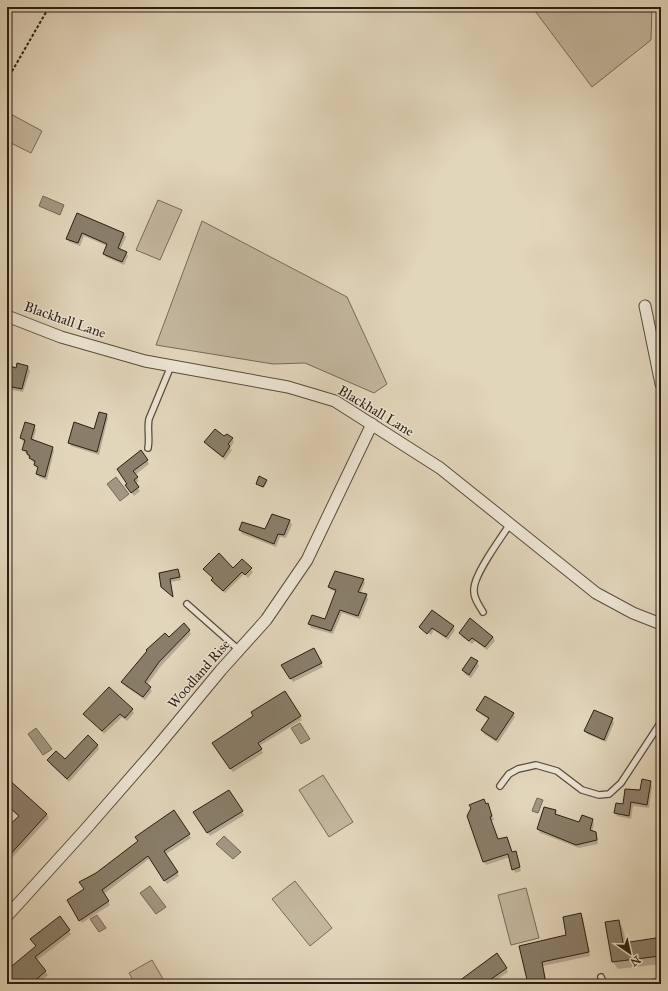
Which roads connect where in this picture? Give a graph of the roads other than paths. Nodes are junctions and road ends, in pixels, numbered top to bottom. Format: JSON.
{"nodes":[{"id":1,"x":645,"y":306,"type":"dead end"},
{"id":2,"x":7,"y":316,"type":"edge"},
{"id":3,"x":171,"y":366,"type":"junction"},
{"id":4,"x":661,"y":384,"type":"edge"},
{"id":5,"x":372,"y":424,"type":"junction"},
{"id":6,"x":148,"y":448,"type":"dead end"},
{"id":7,"x":510,"y":524,"type":"junction"},
{"id":8,"x":187,"y":604,"type":"dead end"},
{"id":9,"x":483,"y":612,"type":"dead end"},
{"id":10,"x":661,"y":624,"type":"edge"},
{"id":11,"x":239,"y":650,"type":"junction"},
{"id":12,"x":661,"y":722,"type":"edge"},
{"id":13,"x":500,"y":786,"type":"dead end"},
{"id":14,"x":7,"y":916,"type":"edge"},
{"id":15,"x":601,"y":977,"type":"dead end"},
{"id":16,"x":604,"y":984,"type":"edge"}],
"edges":[{"from":1,"to":4,"type":"street"},
{"from":2,"to":3,"type":"street","name":"Blackhall Lane"},
{"from":3,"to":5,"type":"street","name":"Blackhall Lane"},
{"from":3,"to":6,"type":"lane"},
{"from":5,"to":7,"type":"street","name":"Blackhall Lane"},
{"from":5,"to":11,"type":"street","name":"Woodland Rise"},
{"from":7,"to":9,"type":"lane"},
{"from":7,"to":10,"type":"street","name":"Blackhall Lane"},
{"from":8,"to":11,"type":"lane"},
{"from":11,"to":14,"type":"street","name":"Woodland Rise"},
{"from":12,"to":13,"type":"lane"},
{"from":15,"to":16,"type":"lane"}]}
